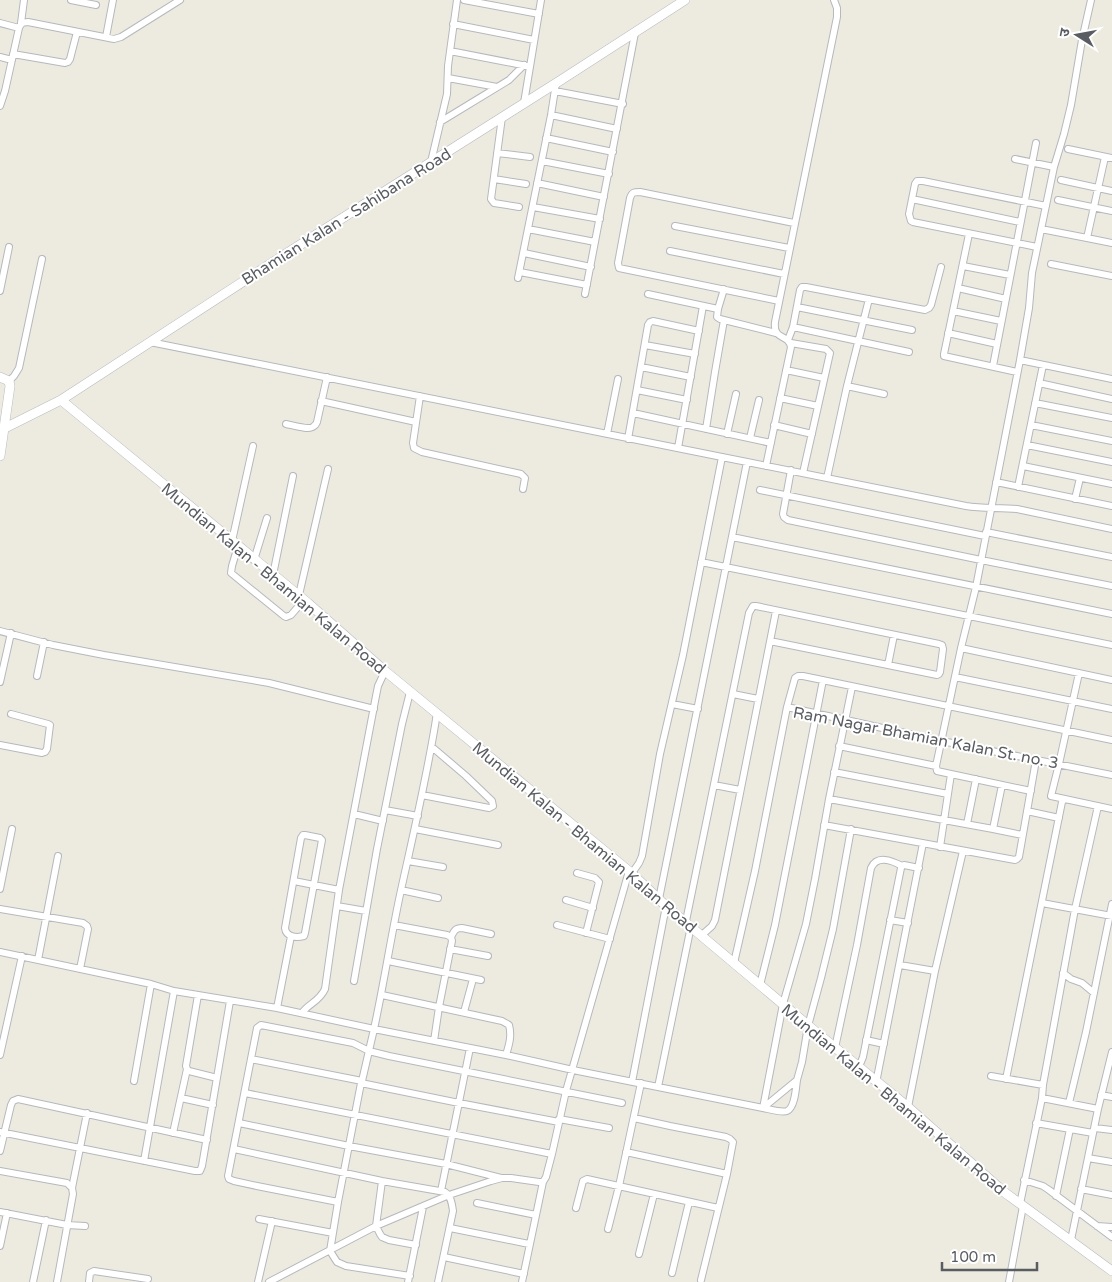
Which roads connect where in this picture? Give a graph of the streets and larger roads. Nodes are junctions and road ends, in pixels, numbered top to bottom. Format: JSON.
{"nodes":[{"id":1,"x":24,"y":0,"type":"edge"},
{"id":2,"x":71,"y":0,"type":"edge"},
{"id":3,"x":113,"y":0,"type":"edge"},
{"id":4,"x":180,"y":0,"type":"edge"},
{"id":5,"x":457,"y":0,"type":"edge"},
{"id":6,"x":464,"y":0,"type":"edge"},
{"id":7,"x":541,"y":0,"type":"edge"},
{"id":8,"x":685,"y":0,"type":"edge"},
{"id":9,"x":834,"y":0,"type":"edge"},
{"id":10,"x":1091,"y":0,"type":"edge"},
{"id":11,"x":96,"y":5,"type":"dead end"},
{"id":12,"x":538,"y":14,"type":"junction"},
{"id":13,"x":0,"y":23,"type":"edge"},
{"id":14,"x":453,"y":24,"type":"junction"},
{"id":15,"x":20,"y":26,"type":"junction"},
{"id":16,"x":77,"y":32,"type":"junction"},
{"id":17,"x":635,"y":33,"type":"junction"},
{"id":18,"x":106,"y":38,"type":"junction"},
{"id":19,"x":534,"y":40,"type":"junction"},
{"id":20,"x":450,"y":50,"type":"junction"},
{"id":21,"x":0,"y":57,"type":"edge"},
{"id":22,"x":12,"y":57,"type":"junction"},
{"id":23,"x":527,"y":66,"type":"junction"},
{"id":24,"x":448,"y":78,"type":"junction"},
{"id":25,"x":497,"y":87,"type":"junction"},
{"id":26,"x":556,"y":87,"type":"junction"},
{"id":27,"x":2,"y":91,"type":"edge"},
{"id":28,"x":524,"y":103,"type":"junction"},
{"id":29,"x":622,"y":104,"type":"junction"},
{"id":30,"x":0,"y":106,"type":"edge"},
{"id":31,"x":551,"y":115,"type":"junction"},
{"id":32,"x":502,"y":117,"type":"junction"},
{"id":33,"x":440,"y":122,"type":"junction"},
{"id":34,"x":618,"y":129,"type":"junction"},
{"id":35,"x":546,"y":138,"type":"junction"},
{"id":36,"x":1036,"y":143,"type":"dead end"},
{"id":37,"x":1068,"y":149,"type":"dead end"},
{"id":38,"x":613,"y":152,"type":"junction"},
{"id":39,"x":497,"y":153,"type":"junction"},
{"id":40,"x":1109,"y":157,"type":"edge"},
{"id":41,"x":530,"y":158,"type":"dead end"},
{"id":42,"x":1014,"y":158,"type":"dead end"},
{"id":43,"x":542,"y":161,"type":"junction"},
{"id":44,"x":431,"y":162,"type":"junction"},
{"id":45,"x":1032,"y":162,"type":"junction"},
{"id":46,"x":1054,"y":167,"type":"junction"},
{"id":47,"x":609,"y":174,"type":"junction"},
{"id":48,"x":494,"y":179,"type":"junction"},
{"id":49,"x":1061,"y":180,"type":"dead end"},
{"id":50,"x":526,"y":184,"type":"dead end"},
{"id":51,"x":537,"y":184,"type":"junction"},
{"id":52,"x":1098,"y":188,"type":"junction"},
{"id":53,"x":1112,"y":191,"type":"edge"},
{"id":54,"x":604,"y":197,"type":"junction"},
{"id":55,"x":912,"y":199,"type":"junction"},
{"id":56,"x":1058,"y":200,"type":"dead end"},
{"id":57,"x":1024,"y":202,"type":"junction"},
{"id":58,"x":1046,"y":206,"type":"junction"},
{"id":59,"x":519,"y":207,"type":"dead end"},
{"id":60,"x":533,"y":207,"type":"junction"},
{"id":61,"x":1094,"y":207,"type":"junction"},
{"id":62,"x":1112,"y":211,"type":"edge"},
{"id":63,"x":600,"y":219,"type":"junction"},
{"id":64,"x":1020,"y":222,"type":"junction"},
{"id":65,"x":794,"y":223,"type":"junction"},
{"id":66,"x":675,"y":226,"type":"dead end"},
{"id":67,"x":528,"y":229,"type":"junction"},
{"id":68,"x":1041,"y":229,"type":"junction"},
{"id":69,"x":970,"y":234,"type":"junction"},
{"id":70,"x":1087,"y":238,"type":"junction"},
{"id":71,"x":595,"y":242,"type":"junction"},
{"id":72,"x":1016,"y":243,"type":"junction"},
{"id":73,"x":1112,"y":243,"type":"edge"},
{"id":74,"x":9,"y":247,"type":"dead end"},
{"id":75,"x":1037,"y":247,"type":"junction"},
{"id":76,"x":789,"y":248,"type":"junction"},
{"id":77,"x":670,"y":251,"type":"dead end"},
{"id":78,"x":524,"y":252,"type":"junction"},
{"id":79,"x":42,"y":259,"type":"dead end"},
{"id":80,"x":1050,"y":264,"type":"dead end"},
{"id":81,"x":962,"y":266,"type":"junction"},
{"id":82,"x":591,"y":267,"type":"junction"},
{"id":83,"x":941,"y":267,"type":"dead end"},
{"id":84,"x":784,"y":274,"type":"junction"},
{"id":85,"x":1010,"y":276,"type":"junction"},
{"id":86,"x":1112,"y":276,"type":"edge"},
{"id":87,"x":587,"y":285,"type":"junction"},
{"id":88,"x":958,"y":288,"type":"junction"},
{"id":89,"x":724,"y":289,"type":"junction"},
{"id":90,"x":0,"y":291,"type":"edge"},
{"id":91,"x":585,"y":294,"type":"dead end"},
{"id":92,"x":648,"y":294,"type":"dead end"},
{"id":93,"x":1006,"y":298,"type":"junction"},
{"id":94,"x":869,"y":299,"type":"junction"},
{"id":95,"x":779,"y":301,"type":"junction"},
{"id":96,"x":703,"y":306,"type":"junction"},
{"id":97,"x":797,"y":306,"type":"junction"},
{"id":98,"x":718,"y":309,"type":"junction"},
{"id":99,"x":953,"y":311,"type":"junction"},
{"id":100,"x":724,"y":320,"type":"junction"},
{"id":101,"x":864,"y":320,"type":"junction"},
{"id":102,"x":1001,"y":321,"type":"junction"},
{"id":103,"x":793,"y":327,"type":"junction"},
{"id":104,"x":912,"y":330,"type":"dead end"},
{"id":105,"x":699,"y":331,"type":"junction"},
{"id":106,"x":776,"y":333,"type":"junction"},
{"id":107,"x":948,"y":333,"type":"junction"},
{"id":108,"x":789,"y":341,"type":"junction"},
{"id":109,"x":859,"y":341,"type":"junction"},
{"id":110,"x":150,"y":342,"type":"junction"},
{"id":111,"x":645,"y":344,"type":"junction"},
{"id":112,"x":997,"y":344,"type":"junction"},
{"id":113,"x":909,"y":352,"type":"dead end"},
{"id":114,"x":695,"y":354,"type":"junction"},
{"id":115,"x":1020,"y":360,"type":"junction"},
{"id":116,"x":1043,"y":365,"type":"junction"},
{"id":117,"x":993,"y":366,"type":"junction"},
{"id":118,"x":641,"y":367,"type":"junction"},
{"id":119,"x":786,"y":370,"type":"junction"},
{"id":120,"x":1018,"y":372,"type":"junction"},
{"id":121,"x":327,"y":377,"type":"junction"},
{"id":122,"x":691,"y":377,"type":"junction"},
{"id":123,"x":824,"y":378,"type":"junction"},
{"id":124,"x":4,"y":379,"type":"edge"},
{"id":125,"x":618,"y":379,"type":"dead end"},
{"id":126,"x":1112,"y":379,"type":"edge"},
{"id":127,"x":1039,"y":383,"type":"junction"},
{"id":128,"x":847,"y":386,"type":"junction"},
{"id":129,"x":637,"y":390,"type":"junction"},
{"id":130,"x":736,"y":394,"type":"dead end"},
{"id":131,"x":884,"y":394,"type":"dead end"},
{"id":132,"x":420,"y":396,"type":"junction"},
{"id":133,"x":780,"y":398,"type":"junction"},
{"id":134,"x":1112,"y":399,"type":"edge"},
{"id":135,"x":61,"y":400,"type":"junction"},
{"id":136,"x":687,"y":400,"type":"junction"},
{"id":137,"x":759,"y":400,"type":"dead end"},
{"id":138,"x":321,"y":401,"type":"junction"},
{"id":139,"x":1035,"y":403,"type":"junction"},
{"id":140,"x":818,"y":406,"type":"junction"},
{"id":141,"x":633,"y":413,"type":"junction"},
{"id":142,"x":1112,"y":418,"type":"edge"},
{"id":143,"x":416,"y":422,"type":"junction"},
{"id":144,"x":286,"y":424,"type":"dead end"},
{"id":145,"x":683,"y":424,"type":"junction"},
{"id":146,"x":774,"y":425,"type":"junction"},
{"id":147,"x":1031,"y":425,"type":"junction"},
{"id":148,"x":3,"y":426,"type":"edge"},
{"id":149,"x":706,"y":429,"type":"junction"},
{"id":150,"x":607,"y":434,"type":"junction"},
{"id":151,"x":727,"y":434,"type":"junction"},
{"id":152,"x":812,"y":434,"type":"junction"},
{"id":153,"x":628,"y":438,"type":"junction"},
{"id":154,"x":750,"y":438,"type":"junction"},
{"id":155,"x":1112,"y":441,"type":"edge"},
{"id":156,"x":771,"y":443,"type":"junction"},
{"id":157,"x":1027,"y":445,"type":"junction"},
{"id":158,"x":253,"y":446,"type":"dead end"},
{"id":159,"x":678,"y":448,"type":"junction"},
{"id":160,"x":0,"y":456,"type":"edge"},
{"id":161,"x":722,"y":457,"type":"junction"},
{"id":162,"x":747,"y":462,"type":"junction"},
{"id":163,"x":1112,"y":462,"type":"edge"},
{"id":164,"x":766,"y":466,"type":"junction"},
{"id":165,"x":1023,"y":466,"type":"junction"},
{"id":166,"x":328,"y":469,"type":"dead end"},
{"id":167,"x":791,"y":470,"type":"junction"},
{"id":168,"x":803,"y":473,"type":"junction"},
{"id":169,"x":294,"y":476,"type":"dead end"},
{"id":170,"x":827,"y":478,"type":"junction"},
{"id":171,"x":1080,"y":478,"type":"junction"},
{"id":172,"x":996,"y":482,"type":"junction"},
{"id":173,"x":1112,"y":484,"type":"edge"},
{"id":174,"x":1018,"y":487,"type":"junction"},
{"id":175,"x":523,"y":489,"type":"dead end"},
{"id":176,"x":760,"y":490,"type":"dead end"},
{"id":177,"x":786,"y":496,"type":"junction"},
{"id":178,"x":1074,"y":499,"type":"junction"},
{"id":179,"x":1112,"y":506,"type":"edge"},
{"id":180,"x":990,"y":508,"type":"junction"},
{"id":181,"x":267,"y":518,"type":"dead end"},
{"id":182,"x":1112,"y":529,"type":"edge"},
{"id":183,"x":986,"y":534,"type":"junction"},
{"id":184,"x":732,"y":537,"type":"junction"},
{"id":185,"x":235,"y":544,"type":"junction"},
{"id":186,"x":1112,"y":557,"type":"edge"},
{"id":187,"x":254,"y":560,"type":"junction"},
{"id":188,"x":981,"y":560,"type":"junction"},
{"id":189,"x":701,"y":562,"type":"junction"},
{"id":190,"x":727,"y":568,"type":"junction"},
{"id":191,"x":273,"y":575,"type":"junction"},
{"id":192,"x":1112,"y":586,"type":"edge"},
{"id":193,"x":976,"y":587,"type":"junction"},
{"id":194,"x":301,"y":597,"type":"junction"},
{"id":195,"x":776,"y":611,"type":"junction"},
{"id":196,"x":1112,"y":614,"type":"edge"},
{"id":197,"x":969,"y":616,"type":"junction"},
{"id":198,"x":0,"y":631,"type":"edge"},
{"id":199,"x":11,"y":634,"type":"junction"},
{"id":200,"x":894,"y":634,"type":"junction"},
{"id":201,"x":770,"y":641,"type":"junction"},
{"id":202,"x":44,"y":642,"type":"junction"},
{"id":203,"x":1112,"y":645,"type":"edge"},
{"id":204,"x":961,"y":648,"type":"junction"},
{"id":205,"x":888,"y":665,"type":"junction"},
{"id":206,"x":385,"y":671,"type":"junction"},
{"id":207,"x":1078,"y":673,"type":"junction"},
{"id":208,"x":37,"y":676,"type":"dead end"},
{"id":209,"x":955,"y":677,"type":"junction"},
{"id":210,"x":823,"y":680,"type":"junction"},
{"id":211,"x":1112,"y":680,"type":"edge"},
{"id":212,"x":0,"y":682,"type":"edge"},
{"id":213,"x":852,"y":687,"type":"junction"},
{"id":214,"x":410,"y":692,"type":"junction"},
{"id":215,"x":733,"y":694,"type":"junction"},
{"id":216,"x":758,"y":699,"type":"junction"},
{"id":217,"x":1073,"y":700,"type":"junction"},
{"id":218,"x":672,"y":704,"type":"junction"},
{"id":219,"x":787,"y":707,"type":"junction"},
{"id":220,"x":949,"y":707,"type":"junction"},
{"id":221,"x":374,"y":709,"type":"junction"},
{"id":222,"x":698,"y":709,"type":"junction"},
{"id":223,"x":1112,"y":709,"type":"edge"},
{"id":224,"x":437,"y":713,"type":"junction"},
{"id":225,"x":817,"y":713,"type":"junction"},
{"id":226,"x":11,"y":714,"type":"dead end"},
{"id":227,"x":845,"y":719,"type":"junction"},
{"id":228,"x":1066,"y":731,"type":"junction"},
{"id":229,"x":942,"y":740,"type":"junction"},
{"id":230,"x":1112,"y":740,"type":"edge"},
{"id":231,"x":0,"y":745,"type":"edge"},
{"id":232,"x":840,"y":746,"type":"junction"},
{"id":233,"x":432,"y":747,"type":"junction"},
{"id":234,"x":1036,"y":760,"type":"junction"},
{"id":235,"x":1059,"y":764,"type":"junction"},
{"id":236,"x":936,"y":766,"type":"junction"},
{"id":237,"x":834,"y":772,"type":"junction"},
{"id":238,"x":951,"y":774,"type":"junction"},
{"id":239,"x":1112,"y":775,"type":"edge"},
{"id":240,"x":976,"y":779,"type":"junction"},
{"id":241,"x":714,"y":785,"type":"junction"},
{"id":242,"x":1002,"y":785,"type":"junction"},
{"id":243,"x":740,"y":790,"type":"junction"},
{"id":244,"x":1031,"y":791,"type":"junction"},
{"id":245,"x":948,"y":794,"type":"junction"},
{"id":246,"x":422,"y":795,"type":"junction"},
{"id":247,"x":829,"y":798,"type":"junction"},
{"id":248,"x":1064,"y":799,"type":"junction"},
{"id":249,"x":1098,"y":806,"type":"junction"},
{"id":250,"x":1112,"y":809,"type":"edge"},
{"id":251,"x":386,"y":810,"type":"junction"},
{"id":252,"x":1027,"y":811,"type":"junction"},
{"id":253,"x":354,"y":814,"type":"junction"},
{"id":254,"x":418,"y":816,"type":"junction"},
{"id":255,"x":1059,"y":818,"type":"junction"},
{"id":256,"x":944,"y":820,"type":"junction"},
{"id":257,"x":383,"y":821,"type":"junction"},
{"id":258,"x":967,"y":824,"type":"junction"},
{"id":259,"x":824,"y":825,"type":"junction"},
{"id":260,"x":416,"y":829,"type":"junction"},
{"id":261,"x":993,"y":829,"type":"junction"},
{"id":262,"x":12,"y":830,"type":"dead end"},
{"id":263,"x":850,"y":830,"type":"junction"},
{"id":264,"x":1022,"y":835,"type":"junction"},
{"id":265,"x":923,"y":843,"type":"junction"},
{"id":266,"x":498,"y":845,"type":"dead end"},
{"id":267,"x":940,"y":847,"type":"junction"},
{"id":268,"x":963,"y":851,"type":"junction"},
{"id":269,"x":58,"y":856,"type":"dead end"},
{"id":270,"x":408,"y":861,"type":"junction"},
{"id":271,"x":902,"y":866,"type":"junction"},
{"id":272,"x":443,"y":867,"type":"dead end"},
{"id":273,"x":919,"y":868,"type":"junction"},
{"id":274,"x":630,"y":872,"type":"junction"},
{"id":275,"x":577,"y":873,"type":"dead end"},
{"id":276,"x":294,"y":881,"type":"junction"},
{"id":277,"x":314,"y":885,"type":"junction"},
{"id":278,"x":0,"y":889,"type":"edge"},
{"id":279,"x":339,"y":890,"type":"junction"},
{"id":280,"x":401,"y":890,"type":"junction"},
{"id":281,"x":438,"y":898,"type":"dead end"},
{"id":282,"x":659,"y":899,"type":"junction"},
{"id":283,"x":566,"y":900,"type":"dead end"},
{"id":284,"x":1042,"y":903,"type":"junction"},
{"id":285,"x":1112,"y":904,"type":"edge"},
{"id":286,"x":337,"y":906,"type":"junction"},
{"id":287,"x":666,"y":906,"type":"junction"},
{"id":288,"x":593,"y":908,"type":"junction"},
{"id":289,"x":0,"y":909,"type":"edge"},
{"id":290,"x":1074,"y":909,"type":"junction"},
{"id":291,"x":366,"y":911,"type":"junction"},
{"id":292,"x":47,"y":916,"type":"junction"},
{"id":293,"x":1111,"y":916,"type":"edge"},
{"id":294,"x":890,"y":920,"type":"junction"},
{"id":295,"x":908,"y":923,"type":"junction"},
{"id":296,"x":688,"y":924,"type":"junction"},
{"id":297,"x":394,"y":925,"type":"junction"},
{"id":298,"x":557,"y":925,"type":"dead end"},
{"id":299,"x":586,"y":932,"type":"junction"},
{"id":300,"x":491,"y":934,"type":"dead end"},
{"id":301,"x":702,"y":935,"type":"junction"},
{"id":302,"x":291,"y":936,"type":"junction"},
{"id":303,"x":451,"y":937,"type":"junction"},
{"id":304,"x":610,"y":939,"type":"junction"},
{"id":305,"x":450,"y":949,"type":"junction"},
{"id":306,"x":0,"y":952,"type":"edge"},
{"id":307,"x":22,"y":956,"type":"junction"},
{"id":308,"x":488,"y":956,"type":"dead end"},
{"id":309,"x":38,"y":960,"type":"junction"},
{"id":310,"x":388,"y":961,"type":"junction"},
{"id":311,"x":734,"y":962,"type":"junction"},
{"id":312,"x":900,"y":965,"type":"junction"},
{"id":313,"x":80,"y":969,"type":"junction"},
{"id":314,"x":935,"y":971,"type":"junction"},
{"id":315,"x":445,"y":972,"type":"junction"},
{"id":316,"x":1063,"y":973,"type":"junction"},
{"id":317,"x":474,"y":978,"type":"junction"},
{"id":318,"x":354,"y":980,"type":"dead end"},
{"id":319,"x":481,"y":980,"type":"dead end"},
{"id":320,"x":151,"y":984,"type":"junction"},
{"id":321,"x":760,"y":985,"type":"junction"},
{"id":322,"x":174,"y":991,"type":"junction"},
{"id":323,"x":1094,"y":993,"type":"junction"},
{"id":324,"x":198,"y":995,"type":"junction"},
{"id":325,"x":382,"y":995,"type":"junction"},
{"id":326,"x":230,"y":1001,"type":"junction"},
{"id":327,"x":783,"y":1004,"type":"junction"},
{"id":328,"x":439,"y":1006,"type":"junction"},
{"id":329,"x":277,"y":1008,"type":"junction"},
{"id":330,"x":464,"y":1012,"type":"junction"},
{"id":331,"x":302,"y":1013,"type":"junction"},
{"id":332,"x":808,"y":1026,"type":"junction"},
{"id":333,"x":374,"y":1029,"type":"junction"},
{"id":334,"x":2,"y":1032,"type":"edge"},
{"id":335,"x":866,"y":1040,"type":"junction"},
{"id":336,"x":434,"y":1042,"type":"junction"},
{"id":337,"x":884,"y":1044,"type":"junction"},
{"id":338,"x":470,"y":1048,"type":"junction"},
{"id":339,"x":835,"y":1048,"type":"junction"},
{"id":340,"x":369,"y":1051,"type":"junction"},
{"id":341,"x":1112,"y":1052,"type":"edge"},
{"id":342,"x":0,"y":1055,"type":"edge"},
{"id":343,"x":506,"y":1055,"type":"junction"},
{"id":344,"x":251,"y":1059,"type":"junction"},
{"id":345,"x":1111,"y":1065,"type":"edge"},
{"id":346,"x":856,"y":1066,"type":"junction"},
{"id":347,"x":187,"y":1070,"type":"junction"},
{"id":348,"x":572,"y":1070,"type":"junction"},
{"id":349,"x":465,"y":1072,"type":"junction"},
{"id":350,"x":991,"y":1076,"type":"dead end"},
{"id":351,"x":217,"y":1078,"type":"junction"},
{"id":352,"x":1006,"y":1079,"type":"junction"},
{"id":353,"x":797,"y":1080,"type":"junction"},
{"id":354,"x":134,"y":1081,"type":"dead end"},
{"id":355,"x":361,"y":1082,"type":"junction"},
{"id":356,"x":632,"y":1082,"type":"junction"},
{"id":357,"x":641,"y":1083,"type":"junction"},
{"id":358,"x":876,"y":1083,"type":"junction"},
{"id":359,"x":1043,"y":1085,"type":"junction"},
{"id":360,"x":658,"y":1087,"type":"junction"},
{"id":361,"x":566,"y":1091,"type":"junction"},
{"id":362,"x":245,"y":1093,"type":"junction"},
{"id":363,"x":1101,"y":1094,"type":"junction"},
{"id":364,"x":1112,"y":1097,"type":"edge"},
{"id":365,"x":181,"y":1098,"type":"junction"},
{"id":366,"x":1042,"y":1098,"type":"junction"},
{"id":367,"x":622,"y":1103,"type":"dead end"},
{"id":368,"x":1069,"y":1103,"type":"junction"},
{"id":369,"x":459,"y":1104,"type":"junction"},
{"id":370,"x":213,"y":1105,"type":"junction"},
{"id":371,"x":908,"y":1107,"type":"junction"},
{"id":372,"x":763,"y":1108,"type":"junction"},
{"id":373,"x":1098,"y":1109,"type":"junction"},
{"id":374,"x":87,"y":1113,"type":"junction"},
{"id":375,"x":355,"y":1114,"type":"junction"},
{"id":376,"x":634,"y":1118,"type":"junction"},
{"id":377,"x":559,"y":1121,"type":"junction"},
{"id":378,"x":239,"y":1123,"type":"junction"},
{"id":379,"x":1036,"y":1123,"type":"junction"},
{"id":380,"x":150,"y":1127,"type":"junction"},
{"id":381,"x":609,"y":1128,"type":"dead end"},
{"id":382,"x":1070,"y":1129,"type":"junction"},
{"id":383,"x":1094,"y":1130,"type":"junction"},
{"id":384,"x":1112,"y":1130,"type":"edge"},
{"id":385,"x":2,"y":1132,"type":"edge"},
{"id":386,"x":173,"y":1133,"type":"junction"},
{"id":387,"x":452,"y":1134,"type":"junction"},
{"id":388,"x":207,"y":1140,"type":"junction"},
{"id":389,"x":349,"y":1146,"type":"junction"},
{"id":390,"x":80,"y":1148,"type":"junction"},
{"id":391,"x":234,"y":1149,"type":"junction"},
{"id":392,"x":0,"y":1151,"type":"edge"},
{"id":393,"x":626,"y":1152,"type":"junction"},
{"id":394,"x":552,"y":1154,"type":"junction"},
{"id":395,"x":1088,"y":1158,"type":"junction"},
{"id":396,"x":144,"y":1161,"type":"junction"},
{"id":397,"x":1112,"y":1162,"type":"edge"},
{"id":398,"x":446,"y":1164,"type":"junction"},
{"id":399,"x":0,"y":1171,"type":"edge"},
{"id":400,"x":344,"y":1172,"type":"junction"},
{"id":401,"x":727,"y":1174,"type":"junction"},
{"id":402,"x":502,"y":1178,"type":"junction"},
{"id":403,"x":1024,"y":1180,"type":"junction"},
{"id":404,"x":382,"y":1181,"type":"junction"},
{"id":405,"x":544,"y":1182,"type":"junction"},
{"id":406,"x":619,"y":1186,"type":"junction"},
{"id":407,"x":72,"y":1188,"type":"junction"},
{"id":408,"x":1081,"y":1189,"type":"junction"},
{"id":409,"x":441,"y":1191,"type":"junction"},
{"id":410,"x":654,"y":1194,"type":"junction"},
{"id":411,"x":449,"y":1195,"type":"junction"},
{"id":412,"x":1112,"y":1195,"type":"edge"},
{"id":413,"x":1056,"y":1196,"type":"junction"},
{"id":414,"x":338,"y":1202,"type":"junction"},
{"id":415,"x":689,"y":1202,"type":"junction"},
{"id":416,"x":477,"y":1203,"type":"dead end"},
{"id":417,"x":1021,"y":1205,"type":"junction"},
{"id":418,"x":423,"y":1207,"type":"junction"},
{"id":419,"x":576,"y":1208,"type":"dead end"},
{"id":420,"x":718,"y":1208,"type":"junction"},
{"id":421,"x":1076,"y":1211,"type":"junction"},
{"id":422,"x":3,"y":1212,"type":"edge"},
{"id":423,"x":536,"y":1214,"type":"junction"},
{"id":424,"x":259,"y":1219,"type":"dead end"},
{"id":425,"x":46,"y":1220,"type":"junction"},
{"id":426,"x":272,"y":1222,"type":"junction"},
{"id":427,"x":67,"y":1224,"type":"junction"},
{"id":428,"x":85,"y":1226,"type":"dead end"},
{"id":429,"x":376,"y":1226,"type":"junction"},
{"id":430,"x":1096,"y":1226,"type":"junction"},
{"id":431,"x":1112,"y":1227,"type":"edge"},
{"id":432,"x":450,"y":1228,"type":"junction"},
{"id":433,"x":608,"y":1229,"type":"dead end"},
{"id":434,"x":333,"y":1233,"type":"junction"},
{"id":435,"x":1112,"y":1237,"type":"edge"},
{"id":436,"x":1070,"y":1240,"type":"junction"},
{"id":437,"x":416,"y":1244,"type":"junction"},
{"id":438,"x":529,"y":1244,"type":"junction"},
{"id":439,"x":0,"y":1246,"type":"edge"},
{"id":440,"x":330,"y":1251,"type":"junction"},
{"id":441,"x":639,"y":1254,"type":"dead end"},
{"id":442,"x":444,"y":1257,"type":"junction"},
{"id":443,"x":1112,"y":1271,"type":"edge"},
{"id":444,"x":672,"y":1273,"type":"dead end"},
{"id":445,"x":285,"y":1274,"type":"junction"},
{"id":446,"x":524,"y":1274,"type":"junction"},
{"id":447,"x":148,"y":1279,"type":"dead end"},
{"id":448,"x":409,"y":1279,"type":"edge"},
{"id":449,"x":701,"y":1280,"type":"dead end"},
{"id":450,"x":33,"y":1282,"type":"edge"},
{"id":451,"x":57,"y":1282,"type":"edge"},
{"id":452,"x":89,"y":1282,"type":"edge"},
{"id":453,"x":258,"y":1282,"type":"edge"},
{"id":454,"x":270,"y":1282,"type":"edge"},
{"id":455,"x":288,"y":1282,"type":"edge"},
{"id":456,"x":438,"y":1282,"type":"edge"},
{"id":457,"x":522,"y":1282,"type":"edge"},
{"id":458,"x":1009,"y":1282,"type":"edge"}],
"edges":[{"from":1,"to":15,"type":"street"},
{"from":2,"to":11,"type":"street"},
{"from":3,"to":18,"type":"street"},
{"from":4,"to":18,"type":"street"},
{"from":5,"to":14,"type":"street"},
{"from":6,"to":12,"type":"street"},
{"from":7,"to":12,"type":"street"},
{"from":8,"to":17,"type":"street","name":"Bhamian Kalan - Sahibana Road"},
{"from":9,"to":65,"type":"street"},
{"from":10,"to":46,"type":"street"},
{"from":12,"to":19,"type":"street"},
{"from":13,"to":15,"type":"street"},
{"from":14,"to":19,"type":"street"},
{"from":14,"to":20,"type":"street"},
{"from":15,"to":16,"type":"street"},
{"from":15,"to":22,"type":"street"},
{"from":16,"to":18,"type":"street"},
{"from":16,"to":22,"type":"street"},
{"from":17,"to":26,"type":"street","name":"Bhamian Kalan - Sahibana Road"},
{"from":17,"to":29,"type":"street"},
{"from":19,"to":23,"type":"street"},
{"from":20,"to":23,"type":"street"},
{"from":20,"to":24,"type":"street"},
{"from":21,"to":22,"type":"street"},
{"from":22,"to":27,"type":"street"},
{"from":23,"to":25,"type":"street"},
{"from":23,"to":28,"type":"street"},
{"from":24,"to":25,"type":"street"},
{"from":24,"to":33,"type":"street"},
{"from":25,"to":33,"type":"street"},
{"from":26,"to":28,"type":"street","name":"Bhamian Kalan - Sahibana Road"},
{"from":26,"to":29,"type":"street"},
{"from":26,"to":31,"type":"street"},
{"from":27,"to":30,"type":"street"},
{"from":28,"to":32,"type":"street","name":"Bhamian Kalan - Sahibana Road"},
{"from":29,"to":34,"type":"street"},
{"from":31,"to":34,"type":"street"},
{"from":31,"to":35,"type":"street"},
{"from":32,"to":39,"type":"street"},
{"from":32,"to":44,"type":"street","name":"Bhamian Kalan - Sahibana Road"},
{"from":33,"to":44,"type":"street"},
{"from":34,"to":38,"type":"street"},
{"from":35,"to":38,"type":"street"},
{"from":35,"to":43,"type":"street"},
{"from":36,"to":45,"type":"street"},
{"from":37,"to":40,"type":"street"},
{"from":38,"to":47,"type":"street"},
{"from":39,"to":41,"type":"street"},
{"from":39,"to":48,"type":"street"},
{"from":40,"to":52,"type":"street"},
{"from":42,"to":45,"type":"street"},
{"from":43,"to":47,"type":"street"},
{"from":43,"to":51,"type":"street"},
{"from":44,"to":110,"type":"street","name":"Bhamian Kalan - Sahibana Road"},
{"from":45,"to":46,"type":"street"},
{"from":45,"to":57,"type":"street"},
{"from":46,"to":58,"type":"street"},
{"from":47,"to":54,"type":"street"},
{"from":48,"to":50,"type":"street"},
{"from":48,"to":59,"type":"street"},
{"from":49,"to":52,"type":"street"},
{"from":51,"to":54,"type":"street"},
{"from":51,"to":60,"type":"street"},
{"from":52,"to":53,"type":"street"},
{"from":52,"to":61,"type":"street"},
{"from":54,"to":63,"type":"street"},
{"from":55,"to":57,"type":"street"},
{"from":55,"to":64,"type":"street"},
{"from":55,"to":69,"type":"street"},
{"from":56,"to":61,"type":"street"},
{"from":57,"to":58,"type":"street"},
{"from":57,"to":64,"type":"street"},
{"from":58,"to":68,"type":"street"},
{"from":60,"to":63,"type":"street"},
{"from":60,"to":67,"type":"street"},
{"from":61,"to":62,"type":"street"},
{"from":61,"to":70,"type":"street"},
{"from":63,"to":71,"type":"street"},
{"from":64,"to":72,"type":"street"},
{"from":65,"to":76,"type":"street"},
{"from":65,"to":89,"type":"street"},
{"from":66,"to":76,"type":"street"},
{"from":67,"to":71,"type":"street"},
{"from":67,"to":78,"type":"street"},
{"from":68,"to":70,"type":"street"},
{"from":68,"to":75,"type":"street"},
{"from":69,"to":72,"type":"street"},
{"from":69,"to":81,"type":"street"},
{"from":70,"to":73,"type":"street"},
{"from":71,"to":82,"type":"street"},
{"from":72,"to":75,"type":"street"},
{"from":72,"to":85,"type":"street"},
{"from":74,"to":90,"type":"street"},
{"from":75,"to":115,"type":"street"},
{"from":76,"to":84,"type":"street"},
{"from":77,"to":84,"type":"street"},
{"from":78,"to":82,"type":"street"},
{"from":78,"to":87,"type":"street"},
{"from":79,"to":124,"type":"street"},
{"from":80,"to":86,"type":"street"},
{"from":81,"to":85,"type":"street"},
{"from":81,"to":88,"type":"street"},
{"from":82,"to":87,"type":"street"},
{"from":83,"to":94,"type":"street"},
{"from":84,"to":95,"type":"street"},
{"from":85,"to":93,"type":"street"},
{"from":87,"to":91,"type":"street"},
{"from":88,"to":93,"type":"street"},
{"from":88,"to":99,"type":"street"},
{"from":89,"to":95,"type":"street"},
{"from":89,"to":98,"type":"street"},
{"from":92,"to":96,"type":"street"},
{"from":93,"to":102,"type":"street"},
{"from":94,"to":97,"type":"street"},
{"from":94,"to":101,"type":"street"},
{"from":95,"to":106,"type":"street"},
{"from":96,"to":98,"type":"street"},
{"from":96,"to":105,"type":"street"},
{"from":97,"to":101,"type":"street"},
{"from":97,"to":103,"type":"street"},
{"from":98,"to":100,"type":"street"},
{"from":99,"to":102,"type":"street"},
{"from":99,"to":107,"type":"street"},
{"from":100,"to":106,"type":"street"},
{"from":100,"to":149,"type":"street"},
{"from":101,"to":104,"type":"street"},
{"from":101,"to":109,"type":"street"},
{"from":102,"to":112,"type":"street"},
{"from":103,"to":108,"type":"street"},
{"from":103,"to":109,"type":"street"},
{"from":105,"to":111,"type":"street"},
{"from":105,"to":114,"type":"street"},
{"from":106,"to":108,"type":"street"},
{"from":107,"to":112,"type":"street"},
{"from":107,"to":117,"type":"street"},
{"from":108,"to":119,"type":"street"},
{"from":108,"to":123,"type":"street"},
{"from":109,"to":113,"type":"street"},
{"from":109,"to":128,"type":"street"},
{"from":110,"to":121,"type":"street"},
{"from":110,"to":135,"type":"street","name":"Bhamian Kalan - Sahibana Road"},
{"from":111,"to":114,"type":"street"},
{"from":111,"to":118,"type":"street"},
{"from":112,"to":117,"type":"street"},
{"from":114,"to":122,"type":"street"},
{"from":115,"to":116,"type":"street"},
{"from":115,"to":120,"type":"street"},
{"from":116,"to":126,"type":"street"},
{"from":116,"to":127,"type":"street"},
{"from":117,"to":120,"type":"street"},
{"from":118,"to":122,"type":"street"},
{"from":118,"to":129,"type":"street"},
{"from":119,"to":123,"type":"street"},
{"from":119,"to":133,"type":"street"},
{"from":120,"to":172,"type":"street"},
{"from":121,"to":132,"type":"street"},
{"from":121,"to":138,"type":"street"},
{"from":122,"to":136,"type":"street"},
{"from":123,"to":140,"type":"street"},
{"from":124,"to":148,"type":"street"},
{"from":125,"to":150,"type":"street"},
{"from":127,"to":134,"type":"street"},
{"from":127,"to":139,"type":"street"},
{"from":128,"to":131,"type":"street"},
{"from":128,"to":170,"type":"street"},
{"from":129,"to":136,"type":"street"},
{"from":129,"to":141,"type":"street"},
{"from":130,"to":151,"type":"street"},
{"from":132,"to":143,"type":"street"},
{"from":132,"to":150,"type":"street"},
{"from":133,"to":140,"type":"street"},
{"from":133,"to":146,"type":"street"},
{"from":135,"to":148,"type":"street","name":"Bhamian Kalan - Sahibana Road"},
{"from":135,"to":185,"type":"street","name":"Mundian Kalan - Bhamian Kalan Road"},
{"from":136,"to":145,"type":"street"},
{"from":137,"to":154,"type":"street"},
{"from":138,"to":143,"type":"street"},
{"from":138,"to":144,"type":"street"},
{"from":139,"to":142,"type":"street"},
{"from":139,"to":147,"type":"street"},
{"from":140,"to":152,"type":"street"},
{"from":141,"to":145,"type":"street"},
{"from":141,"to":153,"type":"street"},
{"from":143,"to":175,"type":"street"},
{"from":145,"to":149,"type":"street"},
{"from":145,"to":159,"type":"street"},
{"from":146,"to":152,"type":"street"},
{"from":146,"to":156,"type":"street"},
{"from":147,"to":155,"type":"street"},
{"from":147,"to":157,"type":"street"},
{"from":148,"to":160,"type":"street"},
{"from":149,"to":151,"type":"street"},
{"from":150,"to":153,"type":"street"},
{"from":151,"to":154,"type":"street"},
{"from":152,"to":168,"type":"street"},
{"from":153,"to":159,"type":"street"},
{"from":154,"to":156,"type":"street"},
{"from":156,"to":164,"type":"street"},
{"from":157,"to":163,"type":"street"},
{"from":157,"to":165,"type":"street"},
{"from":158,"to":185,"type":"street"},
{"from":159,"to":161,"type":"street"},
{"from":161,"to":162,"type":"street"},
{"from":161,"to":189,"type":"street"},
{"from":162,"to":164,"type":"street"},
{"from":162,"to":184,"type":"street"},
{"from":164,"to":167,"type":"street"},
{"from":165,"to":171,"type":"street"},
{"from":165,"to":174,"type":"street"},
{"from":166,"to":194,"type":"street"},
{"from":167,"to":168,"type":"street"},
{"from":167,"to":177,"type":"street"},
{"from":168,"to":170,"type":"street"},
{"from":169,"to":191,"type":"street"},
{"from":170,"to":180,"type":"street"},
{"from":171,"to":173,"type":"street"},
{"from":171,"to":178,"type":"street"},
{"from":172,"to":174,"type":"street"},
{"from":172,"to":180,"type":"street"},
{"from":174,"to":178,"type":"street"},
{"from":176,"to":177,"type":"street"},
{"from":177,"to":183,"type":"street"},
{"from":177,"to":188,"type":"street"},
{"from":178,"to":179,"type":"street"},
{"from":180,"to":182,"type":"street"},
{"from":180,"to":183,"type":"street"},
{"from":181,"to":187,"type":"street"},
{"from":183,"to":186,"type":"street"},
{"from":183,"to":188,"type":"street"},
{"from":184,"to":190,"type":"street"},
{"from":184,"to":193,"type":"street"},
{"from":185,"to":187,"type":"street","name":"Mundian Kalan - Bhamian Kalan Road"},
{"from":185,"to":194,"type":"street"},
{"from":187,"to":191,"type":"street","name":"Mundian Kalan - Bhamian Kalan Road"},
{"from":188,"to":192,"type":"street"},
{"from":188,"to":193,"type":"street"},
{"from":189,"to":190,"type":"street"},
{"from":189,"to":218,"type":"street"},
{"from":190,"to":197,"type":"street"},
{"from":190,"to":222,"type":"street"},
{"from":191,"to":194,"type":"street","name":"Mundian Kalan - Bhamian Kalan Road"},
{"from":193,"to":196,"type":"street"},
{"from":193,"to":197,"type":"street"},
{"from":194,"to":206,"type":"street","name":"Mundian Kalan - Bhamian Kalan Road"},
{"from":195,"to":200,"type":"street"},
{"from":195,"to":201,"type":"street"},
{"from":195,"to":215,"type":"street"},
{"from":197,"to":203,"type":"street"},
{"from":197,"to":204,"type":"street"},
{"from":198,"to":199,"type":"street"},
{"from":199,"to":202,"type":"street"},
{"from":199,"to":212,"type":"street"},
{"from":200,"to":205,"type":"street"},
{"from":200,"to":205,"type":"street"},
{"from":201,"to":205,"type":"street"},
{"from":201,"to":216,"type":"street"},
{"from":202,"to":208,"type":"street"},
{"from":202,"to":221,"type":"street"},
{"from":204,"to":207,"type":"street"},
{"from":204,"to":209,"type":"street"},
{"from":206,"to":214,"type":"street","name":"Mundian Kalan - Bhamian Kalan Road"},
{"from":206,"to":221,"type":"street"},
{"from":207,"to":211,"type":"street"},
{"from":207,"to":217,"type":"street"},
{"from":209,"to":217,"type":"street"},
{"from":209,"to":220,"type":"street"},
{"from":210,"to":213,"type":"street"},
{"from":210,"to":219,"type":"street"},
{"from":210,"to":225,"type":"street"},
{"from":213,"to":220,"type":"street"},
{"from":213,"to":227,"type":"street"},
{"from":214,"to":224,"type":"street","name":"Mundian Kalan - Bhamian Kalan Road"},
{"from":214,"to":251,"type":"street"},
{"from":215,"to":216,"type":"street"},
{"from":215,"to":241,"type":"street"},
{"from":216,"to":243,"type":"street"},
{"from":217,"to":223,"type":"street"},
{"from":217,"to":228,"type":"street"},
{"from":218,"to":222,"type":"street"},
{"from":218,"to":274,"type":"street"},
{"from":219,"to":225,"type":"street","name":"Ram Nagar Bhamian Kalan St. no. 3"},
{"from":219,"to":311,"type":"street","name":"Ram Nagar Bhamian Kalan St. no. 3"},
{"from":220,"to":228,"type":"street"},
{"from":220,"to":229,"type":"street"},
{"from":221,"to":253,"type":"street"},
{"from":222,"to":282,"type":"street"},
{"from":224,"to":233,"type":"street"},
{"from":224,"to":274,"type":"street","name":"Mundian Kalan - Bhamian Kalan Road"},
{"from":225,"to":227,"type":"street","name":"Ram Nagar Bhamian Kalan St. no. 3"},
{"from":225,"to":321,"type":"street"},
{"from":226,"to":231,"type":"street"},
{"from":227,"to":229,"type":"street","name":"Ram Nagar Bhamian Kalan St. no. 3"},
{"from":227,"to":232,"type":"street"},
{"from":228,"to":230,"type":"street"},
{"from":228,"to":235,"type":"street"},
{"from":229,"to":234,"type":"street","name":"Ram Nagar Bhamian Kalan St. no. 3"},
{"from":229,"to":236,"type":"street"},
{"from":232,"to":236,"type":"street"},
{"from":232,"to":237,"type":"street"},
{"from":233,"to":246,"type":"street"},
{"from":233,"to":246,"type":"street"},
{"from":234,"to":235,"type":"street","name":"Ram Nagar Bhamian Kalan St. no. 3"},
{"from":234,"to":244,"type":"street"},
{"from":235,"to":239,"type":"street","name":"Ram Nagar Bhamian Kalan St. no. 3"},
{"from":235,"to":248,"type":"street"},
{"from":236,"to":238,"type":"street"},
{"from":237,"to":245,"type":"street"},
{"from":237,"to":247,"type":"street"},
{"from":238,"to":240,"type":"street"},
{"from":238,"to":245,"type":"street"},
{"from":240,"to":242,"type":"street"},
{"from":240,"to":258,"type":"street"},
{"from":241,"to":243,"type":"street"},
{"from":241,"to":296,"type":"street"},
{"from":242,"to":244,"type":"street"},
{"from":242,"to":261,"type":"street"},
{"from":243,"to":301,"type":"street"},
{"from":244,"to":252,"type":"street"},
{"from":245,"to":256,"type":"street"},
{"from":246,"to":254,"type":"street"},
{"from":247,"to":256,"type":"street"},
{"from":247,"to":259,"type":"street"},
{"from":248,"to":249,"type":"street"},
{"from":248,"to":255,"type":"street"},
{"from":249,"to":250,"type":"street"},
{"from":249,"to":290,"type":"street"},
{"from":251,"to":254,"type":"street"},
{"from":251,"to":257,"type":"street"},
{"from":252,"to":255,"type":"street"},
{"from":252,"to":264,"type":"street"},
{"from":253,"to":257,"type":"street"},
{"from":253,"to":279,"type":"street"},
{"from":254,"to":260,"type":"street"},
{"from":255,"to":284,"type":"street"},
{"from":256,"to":258,"type":"street"},
{"from":256,"to":267,"type":"street"},
{"from":257,"to":291,"type":"street"},
{"from":258,"to":261,"type":"street"},
{"from":259,"to":263,"type":"street"},
{"from":259,"to":327,"type":"street"},
{"from":260,"to":266,"type":"street"},
{"from":260,"to":270,"type":"street"},
{"from":261,"to":264,"type":"street"},
{"from":262,"to":278,"type":"street"},
{"from":263,"to":265,"type":"street"},
{"from":263,"to":332,"type":"street"},
{"from":264,"to":268,"type":"street"},
{"from":265,"to":267,"type":"street"},
{"from":265,"to":273,"type":"street"},
{"from":267,"to":268,"type":"street"},
{"from":268,"to":314,"type":"street"},
{"from":269,"to":292,"type":"street"},
{"from":270,"to":272,"type":"street"},
{"from":270,"to":280,"type":"street"},
{"from":271,"to":273,"type":"street"},
{"from":271,"to":294,"type":"street"},
{"from":271,"to":339,"type":"street"},
{"from":273,"to":295,"type":"street"},
{"from":274,"to":282,"type":"street","name":"Mundian Kalan - Bhamian Kalan Road"},
{"from":274,"to":304,"type":"street"},
{"from":275,"to":288,"type":"street"},
{"from":276,"to":277,"type":"street"},
{"from":276,"to":277,"type":"street"},
{"from":276,"to":302,"type":"street"},
{"from":277,"to":279,"type":"street"},
{"from":277,"to":302,"type":"street"},
{"from":279,"to":286,"type":"street"},
{"from":280,"to":281,"type":"street"},
{"from":280,"to":297,"type":"street"},
{"from":282,"to":287,"type":"street","name":"Mundian Kalan - Bhamian Kalan Road"},
{"from":283,"to":288,"type":"street"},
{"from":284,"to":290,"type":"street"},
{"from":284,"to":352,"type":"street"},
{"from":285,"to":293,"type":"street"},
{"from":286,"to":291,"type":"street"},
{"from":286,"to":331,"type":"street"},
{"from":287,"to":296,"type":"street","name":"Mundian Kalan - Bhamian Kalan Road"},
{"from":287,"to":356,"type":"street"},
{"from":288,"to":299,"type":"street"},
{"from":289,"to":292,"type":"street"},
{"from":290,"to":293,"type":"street"},
{"from":290,"to":316,"type":"street"},
{"from":291,"to":318,"type":"street"},
{"from":292,"to":309,"type":"street"},
{"from":292,"to":313,"type":"street"},
{"from":293,"to":323,"type":"street"},
{"from":294,"to":295,"type":"street"},
{"from":294,"to":335,"type":"street"},
{"from":295,"to":312,"type":"street"},
{"from":296,"to":301,"type":"street","name":"Mundian Kalan - Bhamian Kalan Road"},
{"from":296,"to":360,"type":"street"},
{"from":297,"to":303,"type":"street"},
{"from":297,"to":310,"type":"street"},
{"from":298,"to":299,"type":"street"},
{"from":299,"to":304,"type":"street"},
{"from":300,"to":303,"type":"street"},
{"from":301,"to":311,"type":"street","name":"Mundian Kalan - Bhamian Kalan Road"},
{"from":302,"to":329,"type":"street"},
{"from":303,"to":305,"type":"street"},
{"from":304,"to":348,"type":"street"},
{"from":305,"to":308,"type":"street"},
{"from":305,"to":315,"type":"street"},
{"from":306,"to":307,"type":"street"},
{"from":307,"to":309,"type":"street"},
{"from":307,"to":334,"type":"street"},
{"from":309,"to":313,"type":"street"},
{"from":310,"to":315,"type":"street"},
{"from":310,"to":325,"type":"street"},
{"from":311,"to":321,"type":"street","name":"Mundian Kalan - Bhamian Kalan Road"},
{"from":312,"to":314,"type":"street"},
{"from":312,"to":337,"type":"street"},
{"from":313,"to":320,"type":"street"},
{"from":314,"to":371,"type":"street"},
{"from":315,"to":317,"type":"street"},
{"from":315,"to":328,"type":"street"},
{"from":316,"to":323,"type":"street"},
{"from":316,"to":359,"type":"street"},
{"from":317,"to":319,"type":"street"},
{"from":317,"to":330,"type":"street"},
{"from":320,"to":322,"type":"street"},
{"from":320,"to":354,"type":"street"},
{"from":321,"to":327,"type":"street","name":"Mundian Kalan - Bhamian Kalan Road"},
{"from":322,"to":324,"type":"street"},
{"from":322,"to":380,"type":"street"},
{"from":323,"to":368,"type":"street"},
{"from":324,"to":326,"type":"street"},
{"from":324,"to":347,"type":"street"},
{"from":325,"to":328,"type":"street"},
{"from":325,"to":333,"type":"street"},
{"from":326,"to":329,"type":"street"},
{"from":326,"to":351,"type":"street"},
{"from":327,"to":332,"type":"street","name":"Mundian Kalan - Bhamian Kalan Road"},
{"from":327,"to":372,"type":"street"},
{"from":328,"to":330,"type":"street"},
{"from":328,"to":336,"type":"street"},
{"from":329,"to":331,"type":"street"},
{"from":330,"to":343,"type":"street"},
{"from":331,"to":333,"type":"street"},
{"from":332,"to":339,"type":"street","name":"Mundian Kalan - Bhamian Kalan Road"},
{"from":332,"to":353,"type":"street"},
{"from":333,"to":336,"type":"street"},
{"from":333,"to":340,"type":"street"},
{"from":334,"to":342,"type":"street"},
{"from":335,"to":337,"type":"street"},
{"from":335,"to":346,"type":"street"},
{"from":336,"to":338,"type":"street"},
{"from":337,"to":358,"type":"street"},
{"from":338,"to":343,"type":"street"},
{"from":338,"to":349,"type":"street"},
{"from":339,"to":346,"type":"street","name":"Mundian Kalan - Bhamian Kalan Road"},
{"from":340,"to":344,"type":"street"},
{"from":340,"to":349,"type":"street"},
{"from":340,"to":355,"type":"street"},
{"from":341,"to":345,"type":"street"},
{"from":343,"to":348,"type":"street"},
{"from":344,"to":355,"type":"street"},
{"from":344,"to":362,"type":"street"},
{"from":345,"to":363,"type":"street"},
{"from":346,"to":358,"type":"street","name":"Mundian Kalan - Bhamian Kalan Road"},
{"from":347,"to":351,"type":"street"},
{"from":347,"to":365,"type":"street"},
{"from":348,"to":356,"type":"street"},
{"from":348,"to":361,"type":"street"},
{"from":349,"to":361,"type":"street"},
{"from":349,"to":369,"type":"street"},
{"from":350,"to":352,"type":"street"},
{"from":351,"to":370,"type":"street"},
{"from":352,"to":359,"type":"street"},
{"from":353,"to":372,"type":"street"},
{"from":353,"to":372,"type":"street"},
{"from":355,"to":369,"type":"street"},
{"from":355,"to":375,"type":"street"},
{"from":356,"to":357,"type":"street"},
{"from":357,"to":360,"type":"street"},
{"from":357,"to":376,"type":"street"},
{"from":358,"to":371,"type":"street","name":"Mundian Kalan - Bhamian Kalan Road"},
{"from":359,"to":366,"type":"street"},
{"from":360,"to":372,"type":"street"},
{"from":361,"to":367,"type":"street"},
{"from":361,"to":377,"type":"street"},
{"from":362,"to":375,"type":"street"},
{"from":362,"to":378,"type":"street"},
{"from":363,"to":364,"type":"street"},
{"from":363,"to":373,"type":"street"},
{"from":365,"to":370,"type":"street"},
{"from":365,"to":386,"type":"street"},
{"from":366,"to":368,"type":"street"},
{"from":366,"to":379,"type":"street"},
{"from":368,"to":373,"type":"street"},
{"from":369,"to":377,"type":"street"},
{"from":369,"to":387,"type":"street"},
{"from":370,"to":388,"type":"street"},
{"from":371,"to":417,"type":"street","name":"Mundian Kalan - Bhamian Kalan Road"},
{"from":373,"to":383,"type":"street"},
{"from":374,"to":380,"type":"street"},
{"from":374,"to":385,"type":"street"},
{"from":374,"to":390,"type":"street"},
{"from":375,"to":387,"type":"street"},
{"from":375,"to":389,"type":"street"},
{"from":376,"to":393,"type":"street"},
{"from":376,"to":401,"type":"street"},
{"from":377,"to":381,"type":"street"},
{"from":377,"to":394,"type":"street"},
{"from":378,"to":389,"type":"street"},
{"from":378,"to":391,"type":"street"},
{"from":379,"to":382,"type":"street"},
{"from":379,"to":403,"type":"street"},
{"from":380,"to":386,"type":"street"},
{"from":380,"to":396,"type":"street"},
{"from":382,"to":383,"type":"street"},
{"from":382,"to":413,"type":"street"},
{"from":383,"to":384,"type":"street"},
{"from":383,"to":395,"type":"street"},
{"from":385,"to":390,"type":"street"},
{"from":385,"to":392,"type":"street"},
{"from":386,"to":388,"type":"street"},
{"from":387,"to":394,"type":"street"},
{"from":387,"to":398,"type":"street"},
{"from":388,"to":396,"type":"street"},
{"from":389,"to":398,"type":"street"},
{"from":389,"to":400,"type":"street"},
{"from":390,"to":396,"type":"street"},
{"from":390,"to":407,"type":"street"},
{"from":391,"to":400,"type":"street"},
{"from":391,"to":414,"type":"street"},
{"from":393,"to":401,"type":"street"},
{"from":393,"to":406,"type":"street"},
{"from":394,"to":405,"type":"street"},
{"from":395,"to":397,"type":"street"},
{"from":395,"to":408,"type":"street"},
{"from":398,"to":402,"type":"street"},
{"from":398,"to":409,"type":"street"},
{"from":399,"to":407,"type":"street"},
{"from":400,"to":404,"type":"street"},
{"from":400,"to":414,"type":"street"},
{"from":401,"to":420,"type":"street"},
{"from":402,"to":405,"type":"street"},
{"from":402,"to":411,"type":"street"},
{"from":403,"to":413,"type":"street"},
{"from":403,"to":417,"type":"street"},
{"from":404,"to":409,"type":"street"},
{"from":404,"to":429,"type":"street"},
{"from":405,"to":423,"type":"street"},
{"from":406,"to":410,"type":"street"},
{"from":406,"to":419,"type":"street"},
{"from":406,"to":433,"type":"street"},
{"from":407,"to":427,"type":"street"},
{"from":408,"to":412,"type":"street"},
{"from":408,"to":421,"type":"street"},
{"from":409,"to":411,"type":"street"},
{"from":410,"to":415,"type":"street"},
{"from":410,"to":441,"type":"street"},
{"from":411,"to":418,"type":"street"},
{"from":411,"to":432,"type":"street"},
{"from":413,"to":421,"type":"street"},
{"from":414,"to":434,"type":"street"},
{"from":415,"to":420,"type":"street"},
{"from":415,"to":444,"type":"street"},
{"from":416,"to":423,"type":"street"},
{"from":417,"to":436,"type":"street","name":"Mundian Kalan - Bhamian Kalan Road"},
{"from":417,"to":458,"type":"street"},
{"from":418,"to":429,"type":"street"},
{"from":418,"to":437,"type":"street"},
{"from":420,"to":449,"type":"street"},
{"from":421,"to":430,"type":"street"},
{"from":421,"to":436,"type":"street"},
{"from":422,"to":425,"type":"street"},
{"from":422,"to":439,"type":"street"},
{"from":423,"to":438,"type":"street"},
{"from":424,"to":426,"type":"street"},
{"from":425,"to":427,"type":"street"},
{"from":425,"to":450,"type":"street"},
{"from":426,"to":434,"type":"street"},
{"from":426,"to":453,"type":"street"},
{"from":427,"to":428,"type":"street"},
{"from":427,"to":451,"type":"street"},
{"from":429,"to":437,"type":"street"},
{"from":429,"to":440,"type":"street"},
{"from":430,"to":431,"type":"street"},
{"from":430,"to":435,"type":"street"},
{"from":432,"to":438,"type":"street"},
{"from":432,"to":442,"type":"street"},
{"from":434,"to":440,"type":"street"},
{"from":436,"to":443,"type":"street","name":"Mundian Kalan - Bhamian Kalan Road"},
{"from":437,"to":448,"type":"street"},
{"from":438,"to":446,"type":"street"},
{"from":440,"to":445,"type":"street"},
{"from":440,"to":448,"type":"street"},
{"from":442,"to":446,"type":"street"},
{"from":442,"to":456,"type":"street"},
{"from":445,"to":454,"type":"street"},
{"from":445,"to":455,"type":"street"},
{"from":446,"to":457,"type":"street"},
{"from":447,"to":452,"type":"street"}]}
